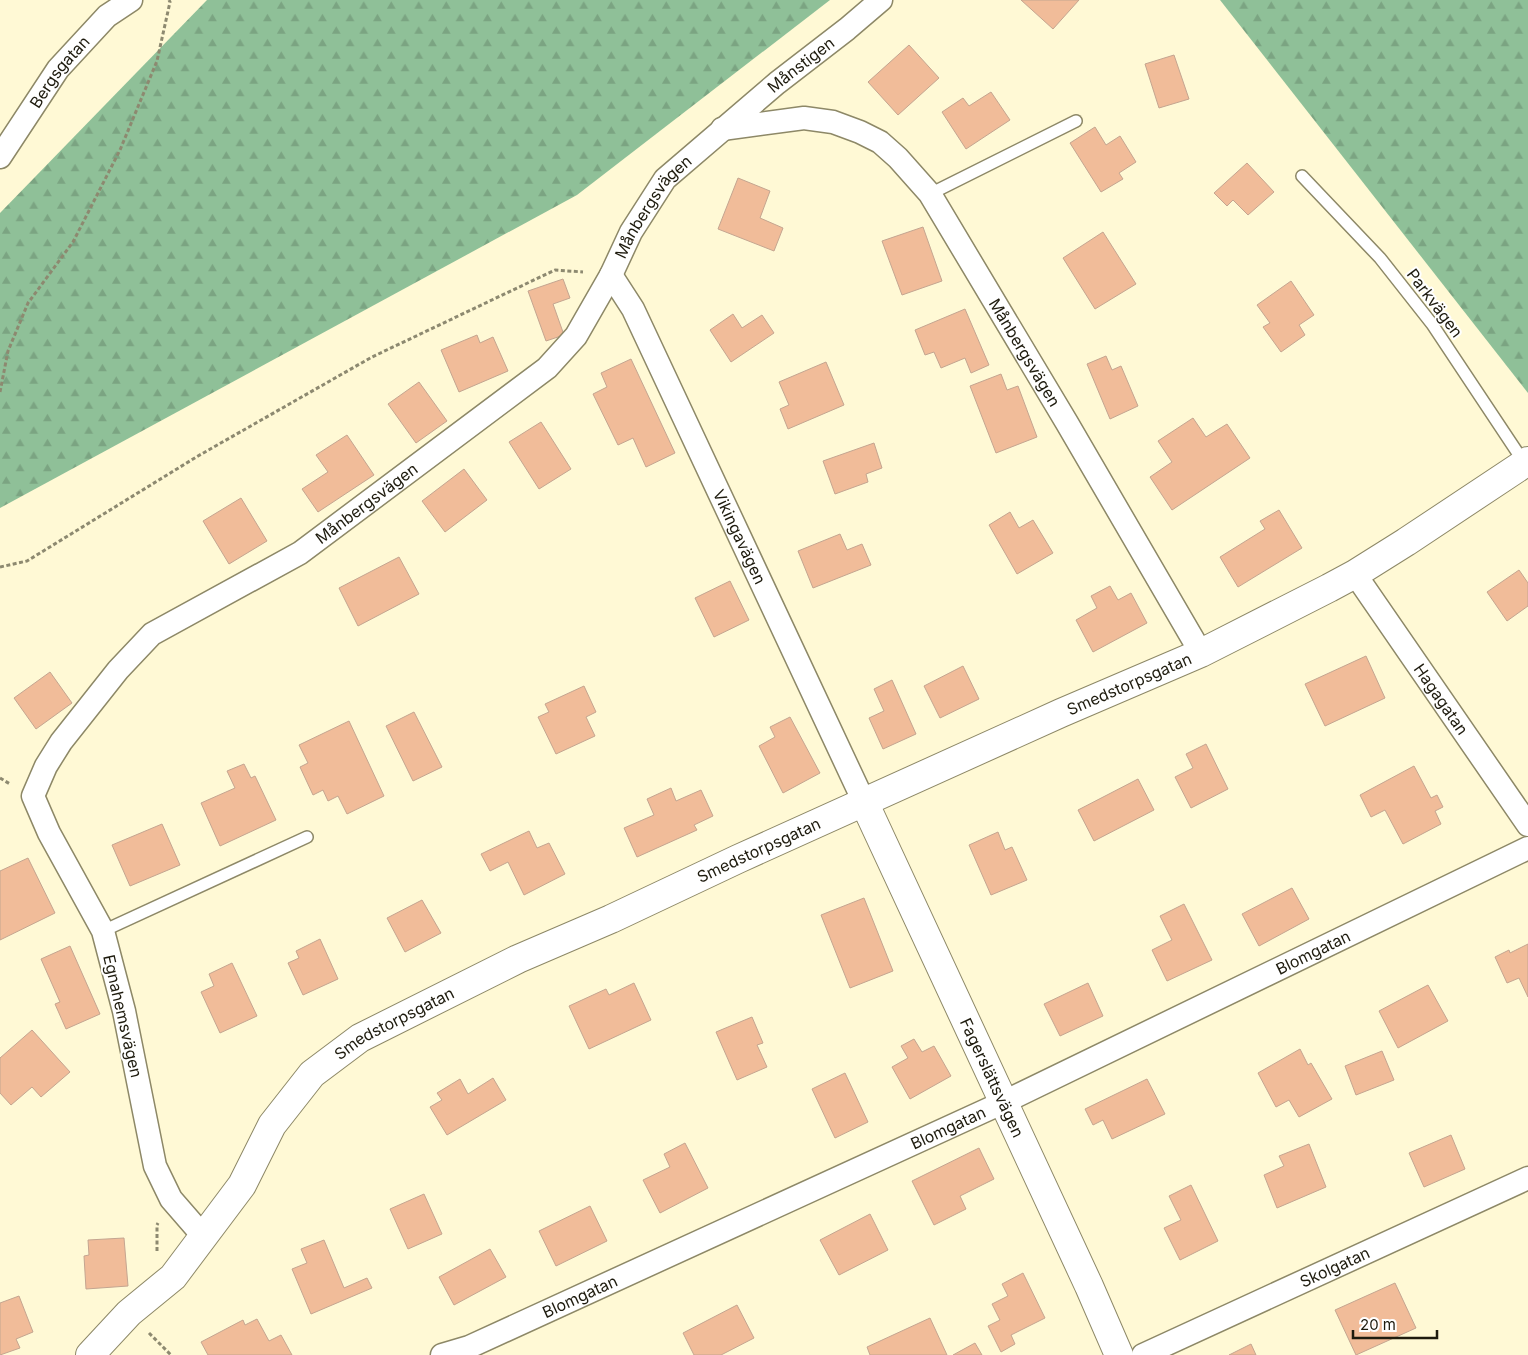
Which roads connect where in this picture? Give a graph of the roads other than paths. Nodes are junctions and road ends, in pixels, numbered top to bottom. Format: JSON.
{"nodes":[{"id":1,"x":130,"y":0,"type":"edge"},
{"id":2,"x":881,"y":0,"type":"edge"},
{"id":3,"x":1076,"y":121,"type":"dead end"},
{"id":4,"x":722,"y":130,"type":"junction"},
{"id":5,"x":0,"y":156,"type":"edge"},
{"id":6,"x":1302,"y":176,"type":"dead end"},
{"id":7,"x":930,"y":194,"type":"junction"},
{"id":8,"x":612,"y":275,"type":"junction"},
{"id":9,"x":1526,"y":463,"type":"edge"},
{"id":10,"x":1355,"y":574,"type":"junction"},
{"id":11,"x":1201,"y":653,"type":"junction"},
{"id":12,"x":33,"y":796,"type":"joint"},
{"id":13,"x":864,"y":802,"type":"junction"},
{"id":14,"x":1528,"y":825,"type":"edge"},
{"id":15,"x":307,"y":837,"type":"dead end"},
{"id":16,"x":1528,"y":848,"type":"edge"},
{"id":17,"x":104,"y":932,"type":"junction"},
{"id":18,"x":1004,"y":1102,"type":"junction"},
{"id":19,"x":1528,"y":1178,"type":"edge"},
{"id":20,"x":204,"y":1237,"type":"junction"},
{"id":21,"x":90,"y":1355,"type":"edge"},
{"id":22,"x":442,"y":1355,"type":"edge"},
{"id":23,"x":1119,"y":1355,"type":"edge"},
{"id":24,"x":1143,"y":1355,"type":"edge"}],
"edges":[{"from":1,"to":5,"type":"street","name":"Bergsgatan"},
{"from":2,"to":4,"type":"street","name":"Månstigen"},
{"from":3,"to":7,"type":"lane"},
{"from":4,"to":7,"type":"street","name":"Månbergsvägen"},
{"from":4,"to":8,"type":"street","name":"Månbergsvägen"},
{"from":6,"to":9,"type":"lane","name":"Parkvägen"},
{"from":7,"to":11,"type":"street","name":"Månbergsvägen"},
{"from":8,"to":12,"type":"street","name":"Månbergsvägen"},
{"from":8,"to":13,"type":"street","name":"Vikingavägen"},
{"from":9,"to":10,"type":"street","name":"Smedstorpsgatan"},
{"from":10,"to":11,"type":"street","name":"Smedstorpsgatan"},
{"from":10,"to":14,"type":"street","name":"Hagagatan"},
{"from":11,"to":13,"type":"street","name":"Smedstorpsgatan"},
{"from":12,"to":17,"type":"street","name":"Egnahemsvägen"},
{"from":13,"to":18,"type":"street","name":"Fagerslättsvägen"},
{"from":13,"to":20,"type":"street","name":"Smedstorpsgatan"},
{"from":15,"to":17,"type":"lane"},
{"from":16,"to":18,"type":"street","name":"Blomgatan"},
{"from":17,"to":20,"type":"street","name":"Egnahemsvägen"},
{"from":18,"to":22,"type":"street","name":"Blomgatan"},
{"from":18,"to":23,"type":"street","name":"Fagerslättsvägen"},
{"from":19,"to":24,"type":"street","name":"Skolgatan"},
{"from":20,"to":21,"type":"street","name":"Smedstorpsgatan"}]}
